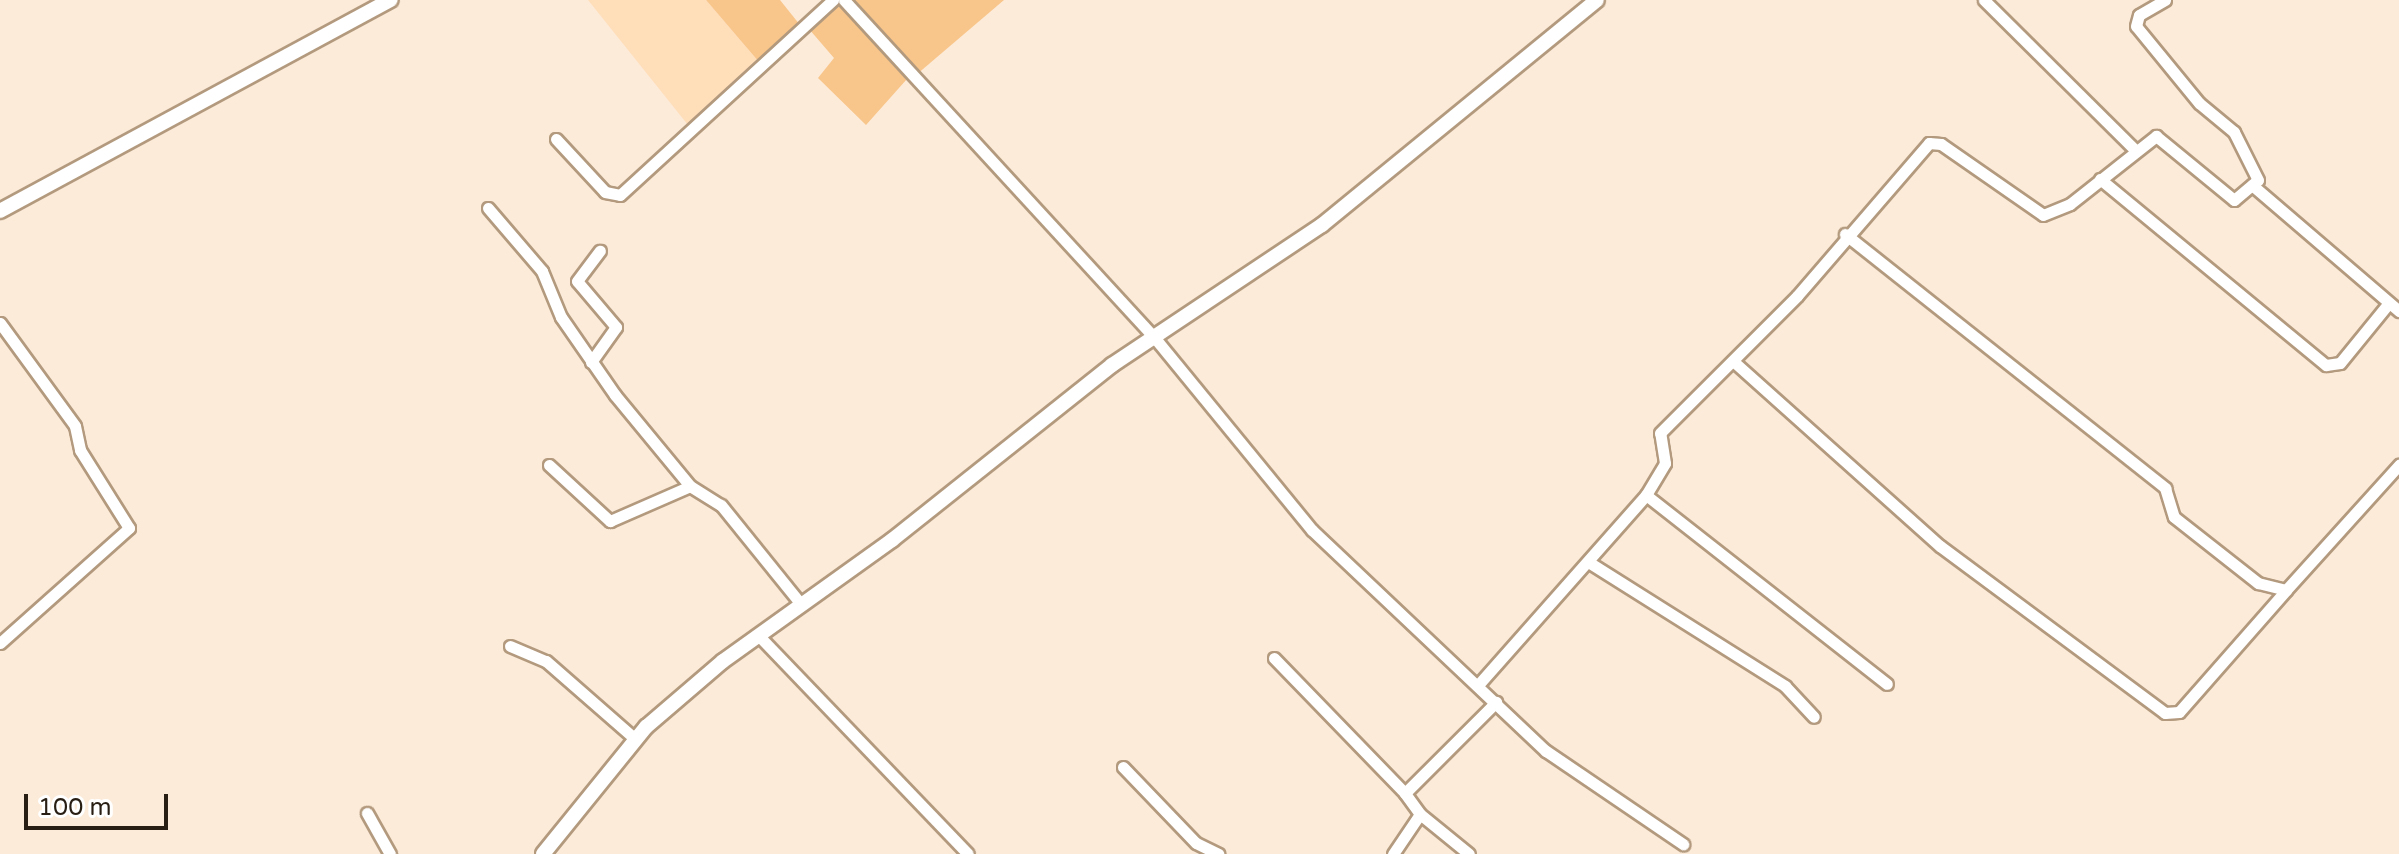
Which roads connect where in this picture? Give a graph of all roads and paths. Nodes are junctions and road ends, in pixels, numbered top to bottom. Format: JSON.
{"nodes":[{"id":1,"x":391,"y":0,"type":"edge"},
{"id":2,"x":833,"y":0,"type":"edge"},
{"id":3,"x":844,"y":0,"type":"edge"},
{"id":4,"x":1597,"y":0,"type":"edge"},
{"id":5,"x":1984,"y":0,"type":"edge"},
{"id":6,"x":2165,"y":0,"type":"edge"},
{"id":7,"x":556,"y":139,"type":"dead end"},
{"id":8,"x":2135,"y":150,"type":"junction"},
{"id":9,"x":2100,"y":179,"type":"junction"},
{"id":10,"x":2252,"y":185,"type":"junction"},
{"id":11,"x":488,"y":208,"type":"dead end"},
{"id":12,"x":0,"y":211,"type":"edge"},
{"id":13,"x":1845,"y":234,"type":"junction"},
{"id":14,"x":600,"y":251,"type":"dead end"},
{"id":15,"x":2389,"y":303,"type":"junction"},
{"id":16,"x":2399,"y":311,"type":"edge"},
{"id":17,"x":0,"y":323,"type":"edge"},
{"id":18,"x":1154,"y":337,"type":"junction"},
{"id":19,"x":1733,"y":361,"type":"junction"},
{"id":20,"x":591,"y":362,"type":"junction"},
{"id":21,"x":549,"y":465,"type":"dead end"},
{"id":22,"x":2399,"y":465,"type":"edge"},
{"id":23,"x":690,"y":486,"type":"junction"},
{"id":24,"x":1646,"y":495,"type":"junction"},
{"id":25,"x":1590,"y":563,"type":"junction"},
{"id":26,"x":2286,"y":590,"type":"junction"},
{"id":27,"x":801,"y":604,"type":"junction"},
{"id":28,"x":758,"y":635,"type":"junction"},
{"id":29,"x":0,"y":643,"type":"edge"},
{"id":30,"x":510,"y":646,"type":"dead end"},
{"id":31,"x":1274,"y":658,"type":"dead end"},
{"id":32,"x":1887,"y":684,"type":"dead end"},
{"id":33,"x":1478,"y":685,"type":"junction"},
{"id":34,"x":1496,"y":702,"type":"junction"},
{"id":35,"x":1814,"y":717,"type":"dead end"},
{"id":36,"x":635,"y":739,"type":"junction"},
{"id":37,"x":1123,"y":767,"type":"dead end"},
{"id":38,"x":1405,"y":793,"type":"junction"},
{"id":39,"x":367,"y":813,"type":"dead end"},
{"id":40,"x":1420,"y":814,"type":"junction"},
{"id":41,"x":1683,"y":844,"type":"dead end"},
{"id":42,"x":390,"y":854,"type":"edge"},
{"id":43,"x":543,"y":854,"type":"edge"},
{"id":44,"x":968,"y":854,"type":"edge"},
{"id":45,"x":1219,"y":854,"type":"edge"},
{"id":46,"x":1393,"y":854,"type":"edge"},
{"id":47,"x":1469,"y":854,"type":"edge"}],
"edges":[{"from":1,"to":12,"type":"street"},
{"from":2,"to":7,"type":"street"},
{"from":3,"to":18,"type":"street"},
{"from":4,"to":18,"type":"street"},
{"from":5,"to":8,"type":"street"},
{"from":6,"to":10,"type":"street"},
{"from":8,"to":9,"type":"street"},
{"from":8,"to":10,"type":"street"},
{"from":9,"to":13,"type":"street"},
{"from":9,"to":15,"type":"street"},
{"from":10,"to":15,"type":"street"},
{"from":11,"to":20,"type":"street"},
{"from":13,"to":19,"type":"street"},
{"from":13,"to":26,"type":"street"},
{"from":14,"to":20,"type":"street"},
{"from":15,"to":16,"type":"street"},
{"from":17,"to":29,"type":"street"},
{"from":18,"to":27,"type":"street"},
{"from":18,"to":33,"type":"street"},
{"from":19,"to":24,"type":"street"},
{"from":19,"to":26,"type":"street"},
{"from":20,"to":23,"type":"street"},
{"from":21,"to":23,"type":"street"},
{"from":22,"to":26,"type":"street"},
{"from":23,"to":27,"type":"street"},
{"from":24,"to":25,"type":"street"},
{"from":24,"to":32,"type":"street"},
{"from":25,"to":33,"type":"street"},
{"from":25,"to":35,"type":"street"},
{"from":27,"to":28,"type":"street"},
{"from":28,"to":36,"type":"street"},
{"from":28,"to":44,"type":"street"},
{"from":30,"to":36,"type":"street"},
{"from":31,"to":38,"type":"street"},
{"from":33,"to":34,"type":"street"},
{"from":34,"to":38,"type":"street"},
{"from":34,"to":41,"type":"street"},
{"from":36,"to":43,"type":"street"},
{"from":37,"to":45,"type":"street"},
{"from":38,"to":40,"type":"street"},
{"from":39,"to":42,"type":"street"},
{"from":40,"to":46,"type":"street"},
{"from":40,"to":47,"type":"street"}]}
